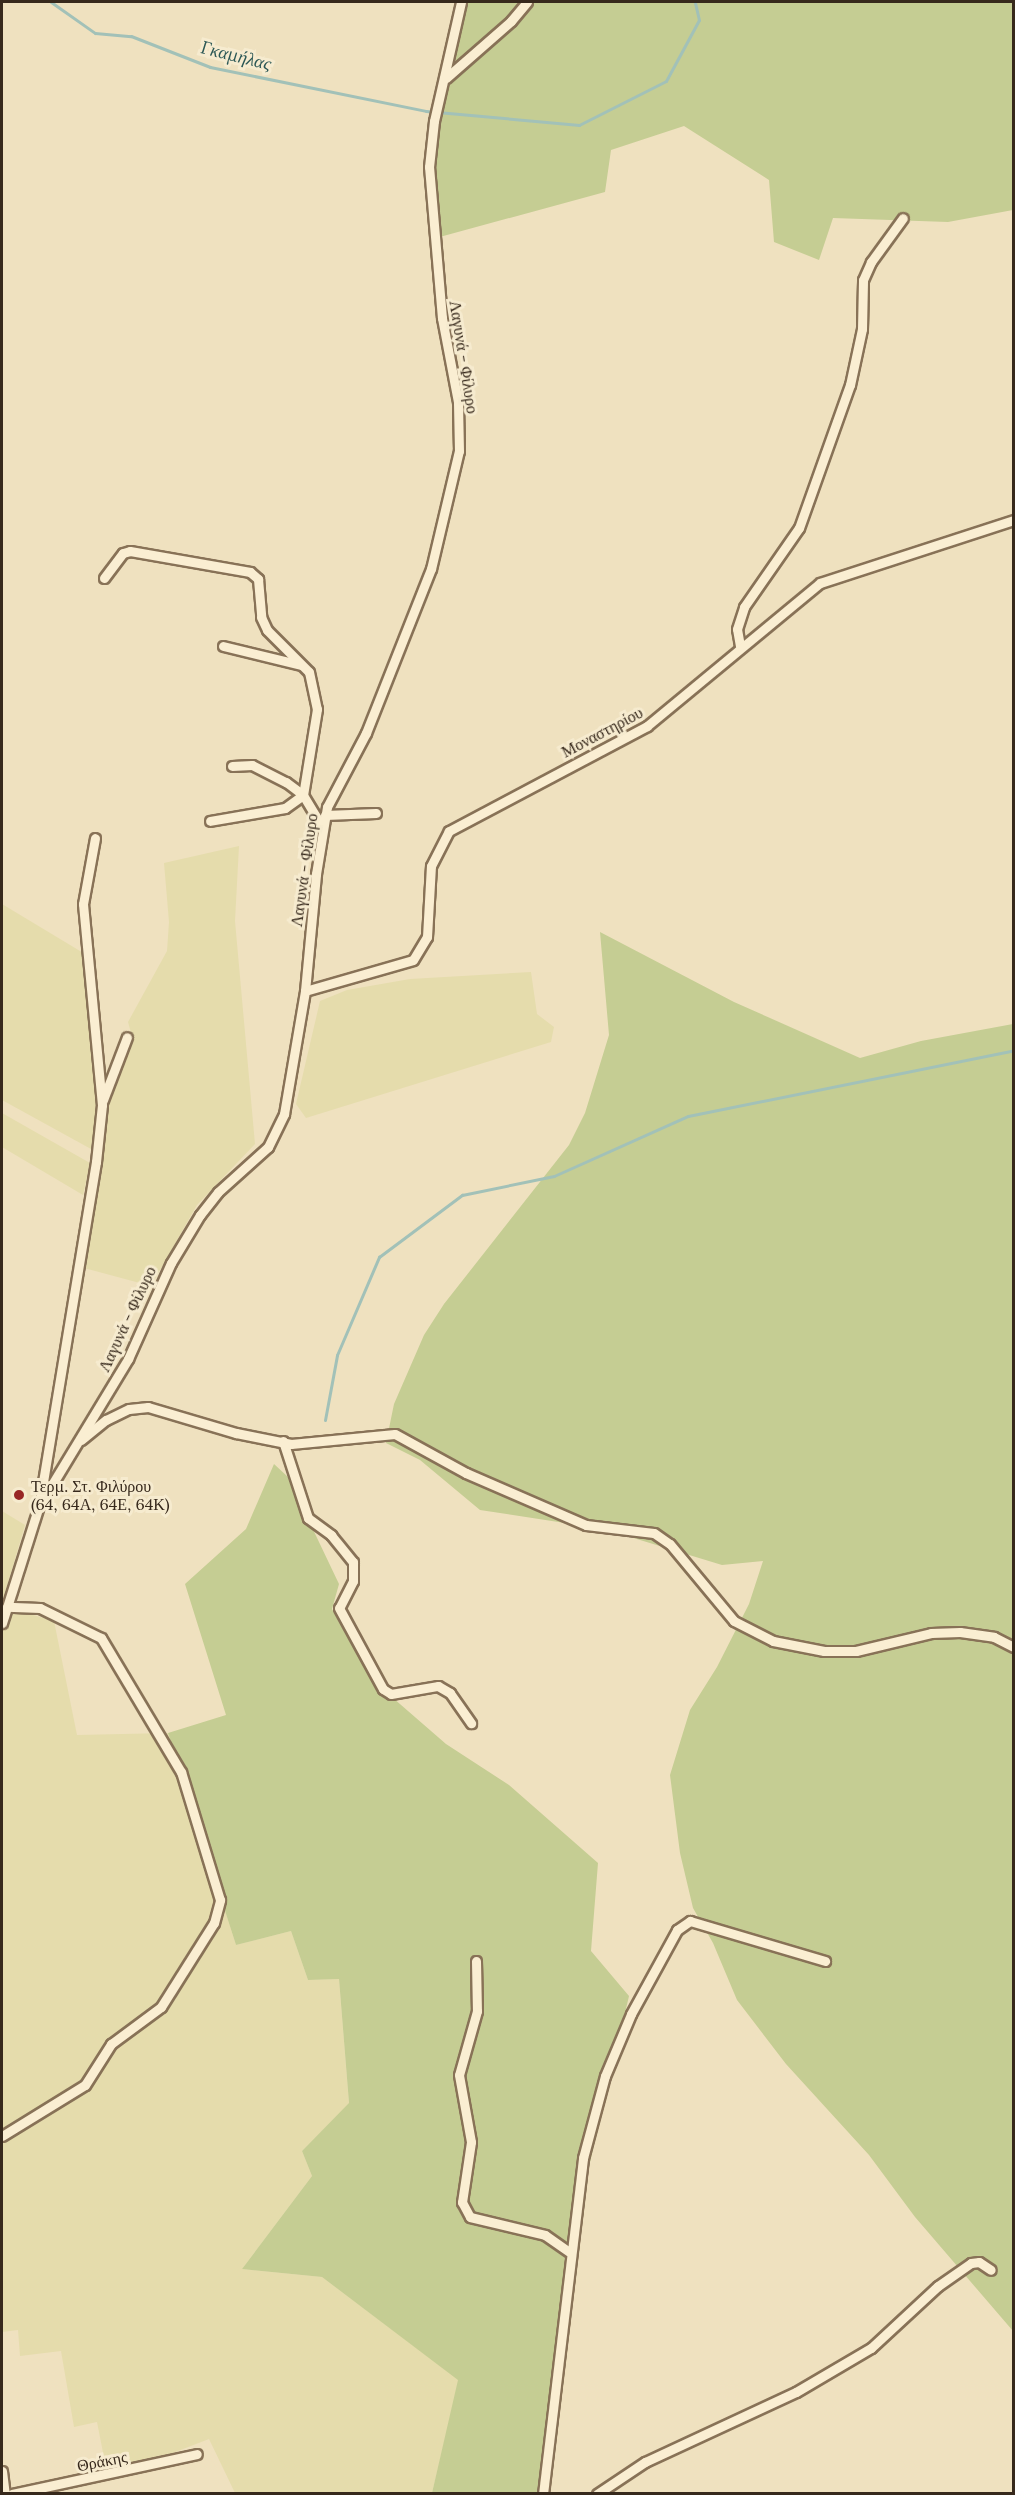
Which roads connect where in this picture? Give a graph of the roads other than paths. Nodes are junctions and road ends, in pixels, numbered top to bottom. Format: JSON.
{"nodes":[{"id":1,"x":461,"y":2,"type":"edge"},
{"id":2,"x":527,"y":2,"type":"edge"},
{"id":3,"x":446,"y":78,"type":"junction"},
{"id":4,"x":903,"y":218,"type":"dead end"},
{"id":5,"x":1014,"y":520,"type":"edge"},
{"id":6,"x":104,"y":578,"type":"dead end"},
{"id":7,"x":223,"y":646,"type":"dead end"},
{"id":8,"x":740,"y":646,"type":"junction"},
{"id":9,"x":304,"y":666,"type":"junction"},
{"id":10,"x":232,"y":766,"type":"dead end"},
{"id":11,"x":303,"y":795,"type":"junction"},
{"id":12,"x":376,"y":813,"type":"dead end"},
{"id":13,"x":325,"y":815,"type":"junction"},
{"id":14,"x":210,"y":821,"type":"dead end"},
{"id":15,"x":323,"y":828,"type":"junction"},
{"id":16,"x":95,"y":838,"type":"dead end"},
{"id":17,"x":305,"y":991,"type":"junction"},
{"id":18,"x":127,"y":1037,"type":"dead end"},
{"id":19,"x":102,"y":1105,"type":"junction"},
{"id":20,"x":283,"y":1441,"type":"junction"},
{"id":21,"x":74,"y":1445,"type":"junction"},
{"id":22,"x":39,"y":1506,"type":"junction"},
{"id":23,"x":7,"y":1607,"type":"junction"},
{"id":24,"x":2,"y":1623,"type":"edge"},
{"id":25,"x":1014,"y":1647,"type":"edge"},
{"id":26,"x":471,"y":1723,"type":"dead end"},
{"id":27,"x":476,"y":1960,"type":"dead end"},
{"id":28,"x":825,"y":1961,"type":"dead end"},
{"id":29,"x":2,"y":2136,"type":"edge"},
{"id":30,"x":569,"y":2252,"type":"junction"},
{"id":31,"x":991,"y":2270,"type":"dead end"},
{"id":32,"x":197,"y":2454,"type":"dead end"},
{"id":33,"x":2,"y":2471,"type":"edge"},
{"id":34,"x":5,"y":2493,"type":"edge"},
{"id":35,"x":12,"y":2493,"type":"edge"},
{"id":36,"x":543,"y":2493,"type":"edge"},
{"id":37,"x":597,"y":2493,"type":"edge"}],
"edges":[{"from":1,"to":3,"type":"street"},
{"from":2,"to":3,"type":"street"},
{"from":3,"to":13,"type":"street","name":"Λαγυνά - Φίλυρο"},
{"from":4,"to":8,"type":"street"},
{"from":5,"to":8,"type":"street","name":"Μοναστηρίου"},
{"from":6,"to":9,"type":"street"},
{"from":7,"to":9,"type":"street"},
{"from":8,"to":17,"type":"street","name":"Μοναστηρίου"},
{"from":9,"to":11,"type":"street"},
{"from":10,"to":11,"type":"street"},
{"from":11,"to":14,"type":"street"},
{"from":11,"to":15,"type":"street"},
{"from":12,"to":13,"type":"street"},
{"from":13,"to":15,"type":"street","name":"Λαγυνά - Φίλυρο"},
{"from":15,"to":17,"type":"street","name":"Λαγυνά - Φίλυρο"},
{"from":16,"to":19,"type":"street"},
{"from":17,"to":21,"type":"street","name":"Λαγυνά - Φίλυρο"},
{"from":18,"to":19,"type":"street"},
{"from":19,"to":22,"type":"street"},
{"from":20,"to":21,"type":"street"},
{"from":20,"to":25,"type":"street"},
{"from":20,"to":26,"type":"street"},
{"from":21,"to":22,"type":"street","name":"Λαγυνά - Φίλυρο"},
{"from":22,"to":23,"type":"street"},
{"from":23,"to":24,"type":"street"},
{"from":23,"to":29,"type":"street"},
{"from":27,"to":30,"type":"street"},
{"from":28,"to":30,"type":"street"},
{"from":30,"to":36,"type":"street"},
{"from":31,"to":37,"type":"street"},
{"from":32,"to":35,"type":"street","name":"Θράκης"},
{"from":33,"to":34,"type":"street"}]}
